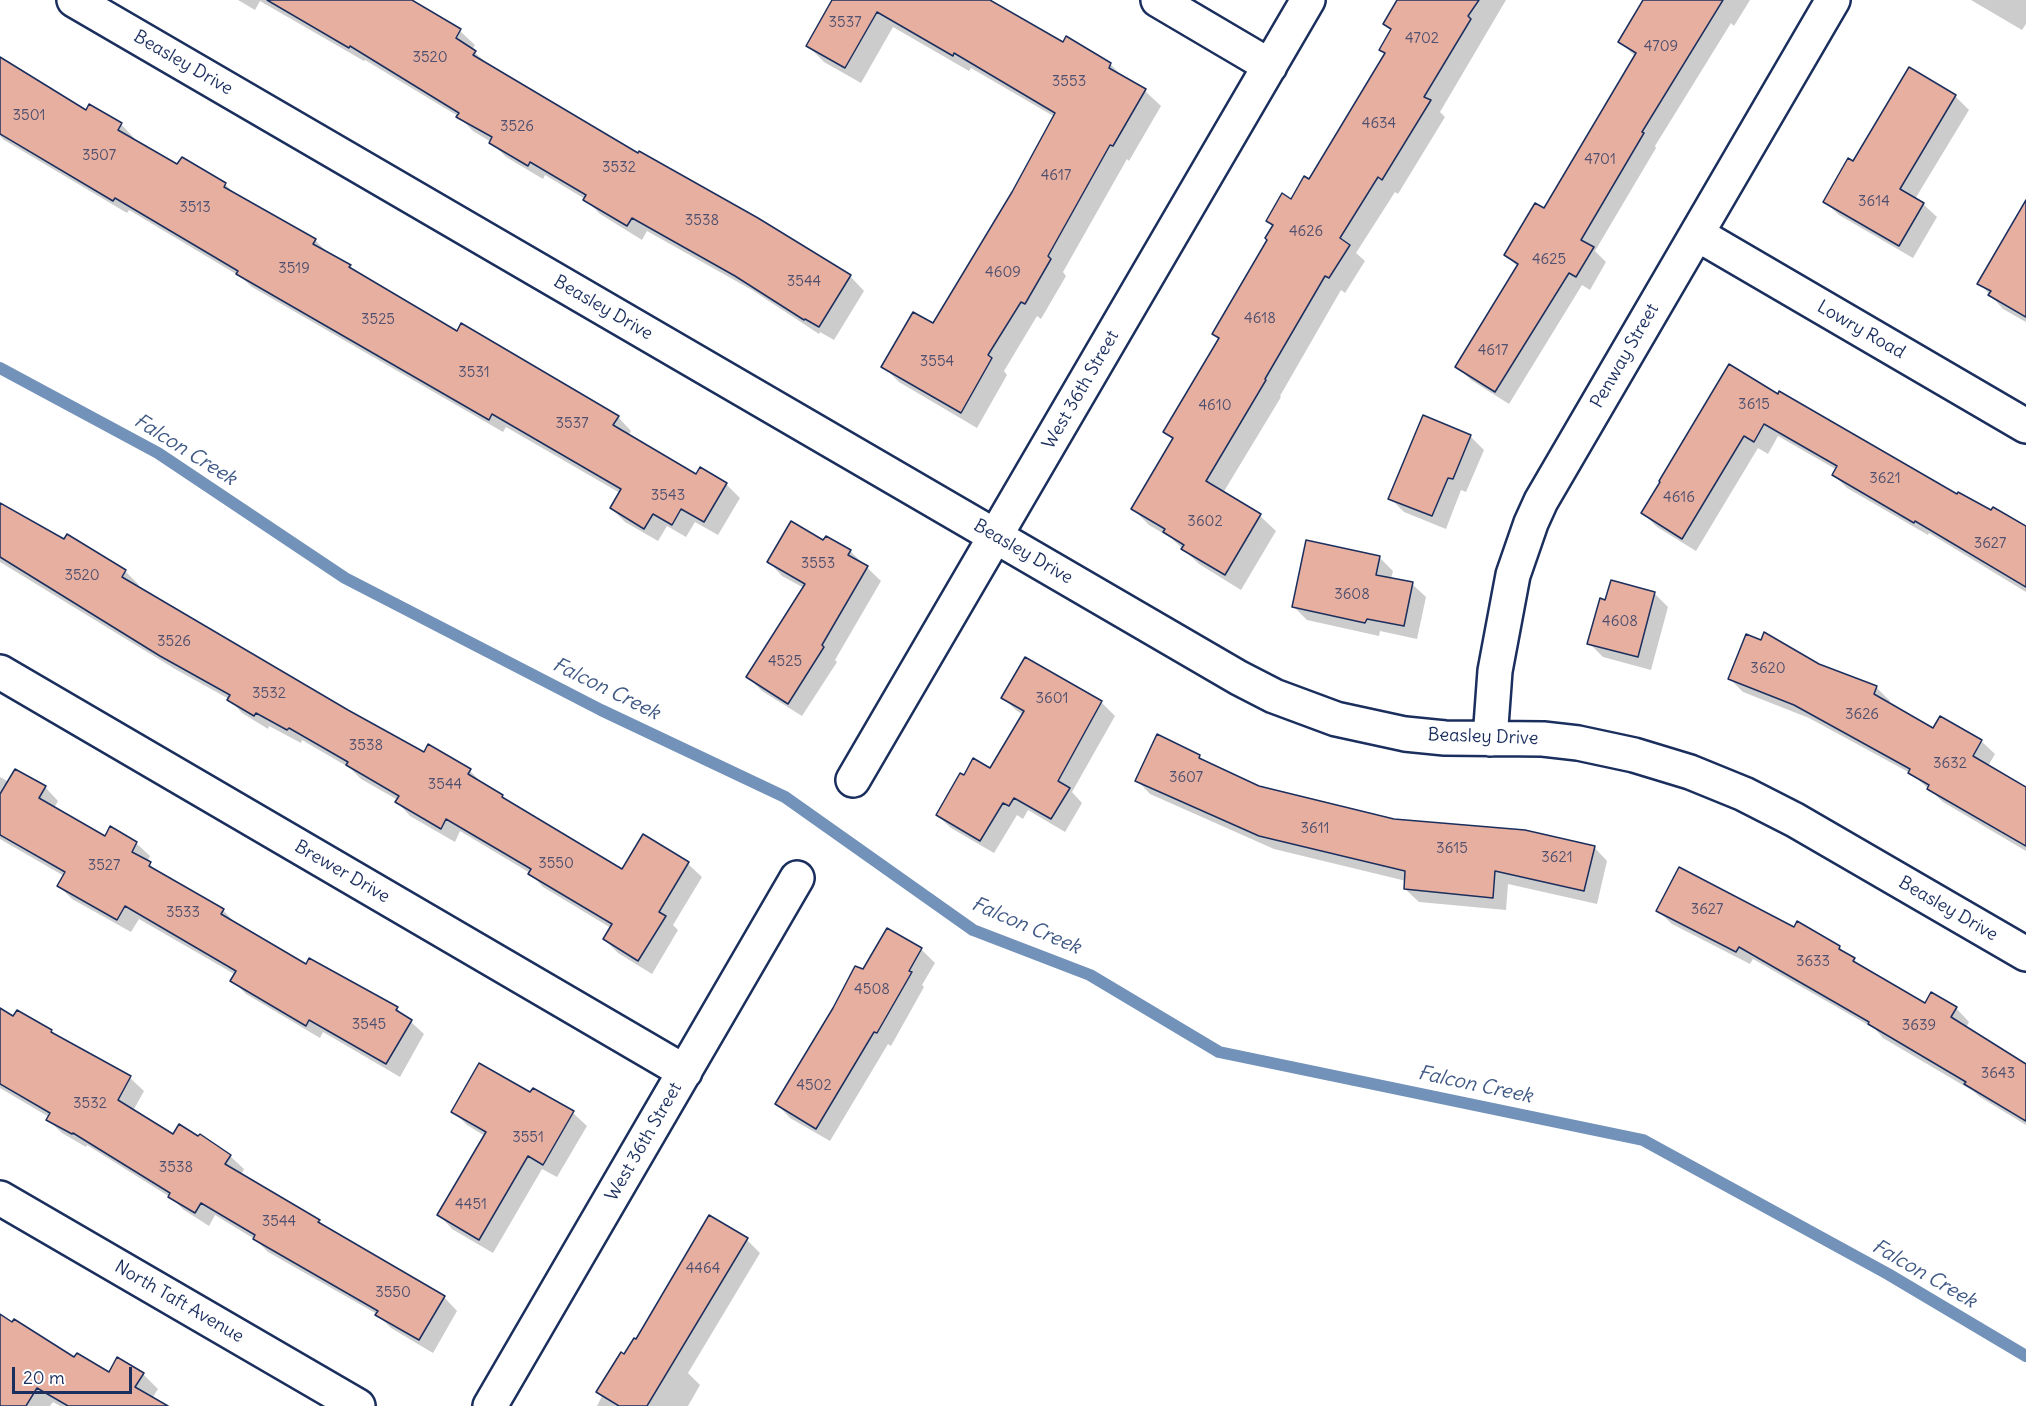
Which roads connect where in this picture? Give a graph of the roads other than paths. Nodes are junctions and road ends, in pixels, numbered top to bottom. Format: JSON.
{"nodes":[{"id":1,"x":74,"y":0,"type":"edge"},
{"id":2,"x":1158,"y":0,"type":"edge"},
{"id":3,"x":1308,"y":0,"type":"edge"},
{"id":4,"x":1833,"y":0,"type":"edge"},
{"id":5,"x":1270,"y":66,"type":"junction"},
{"id":6,"x":1697,"y":234,"type":"junction"},
{"id":7,"x":2026,"y":426,"type":"edge"},
{"id":8,"x":996,"y":536,"type":"junction"},
{"id":9,"x":0,"y":672,"type":"edge"},
{"id":10,"x":1490,"y":739,"type":"junction"},
{"id":11,"x":853,"y":780,"type":"dead end"},
{"id":12,"x":797,"y":878,"type":"dead end"},
{"id":13,"x":2026,"y":954,"type":"edge"},
{"id":14,"x":685,"y":1072,"type":"junction"},
{"id":15,"x":0,"y":1198,"type":"edge"},
{"id":16,"x":358,"y":1406,"type":"edge"},
{"id":17,"x":490,"y":1406,"type":"edge"}],
"edges":[{"from":1,"to":8,"type":"street","name":"Beasley Drive"},
{"from":2,"to":5,"type":"street"},
{"from":3,"to":5,"type":"street","name":"West 36th Street"},
{"from":4,"to":6,"type":"street","name":"Penway Street"},
{"from":5,"to":8,"type":"street","name":"West 36th Street"},
{"from":6,"to":7,"type":"street","name":"Lowry Road"},
{"from":6,"to":10,"type":"street","name":"Penway Street"},
{"from":8,"to":10,"type":"street","name":"Beasley Drive"},
{"from":8,"to":11,"type":"street","name":"West 36th Street"},
{"from":9,"to":14,"type":"street","name":"Brewer Drive"},
{"from":10,"to":13,"type":"street","name":"Beasley Drive"},
{"from":12,"to":14,"type":"street","name":"West 36th Street"},
{"from":14,"to":17,"type":"street","name":"West 36th Street"},
{"from":15,"to":16,"type":"street","name":"North Taft Avenue"}]}
